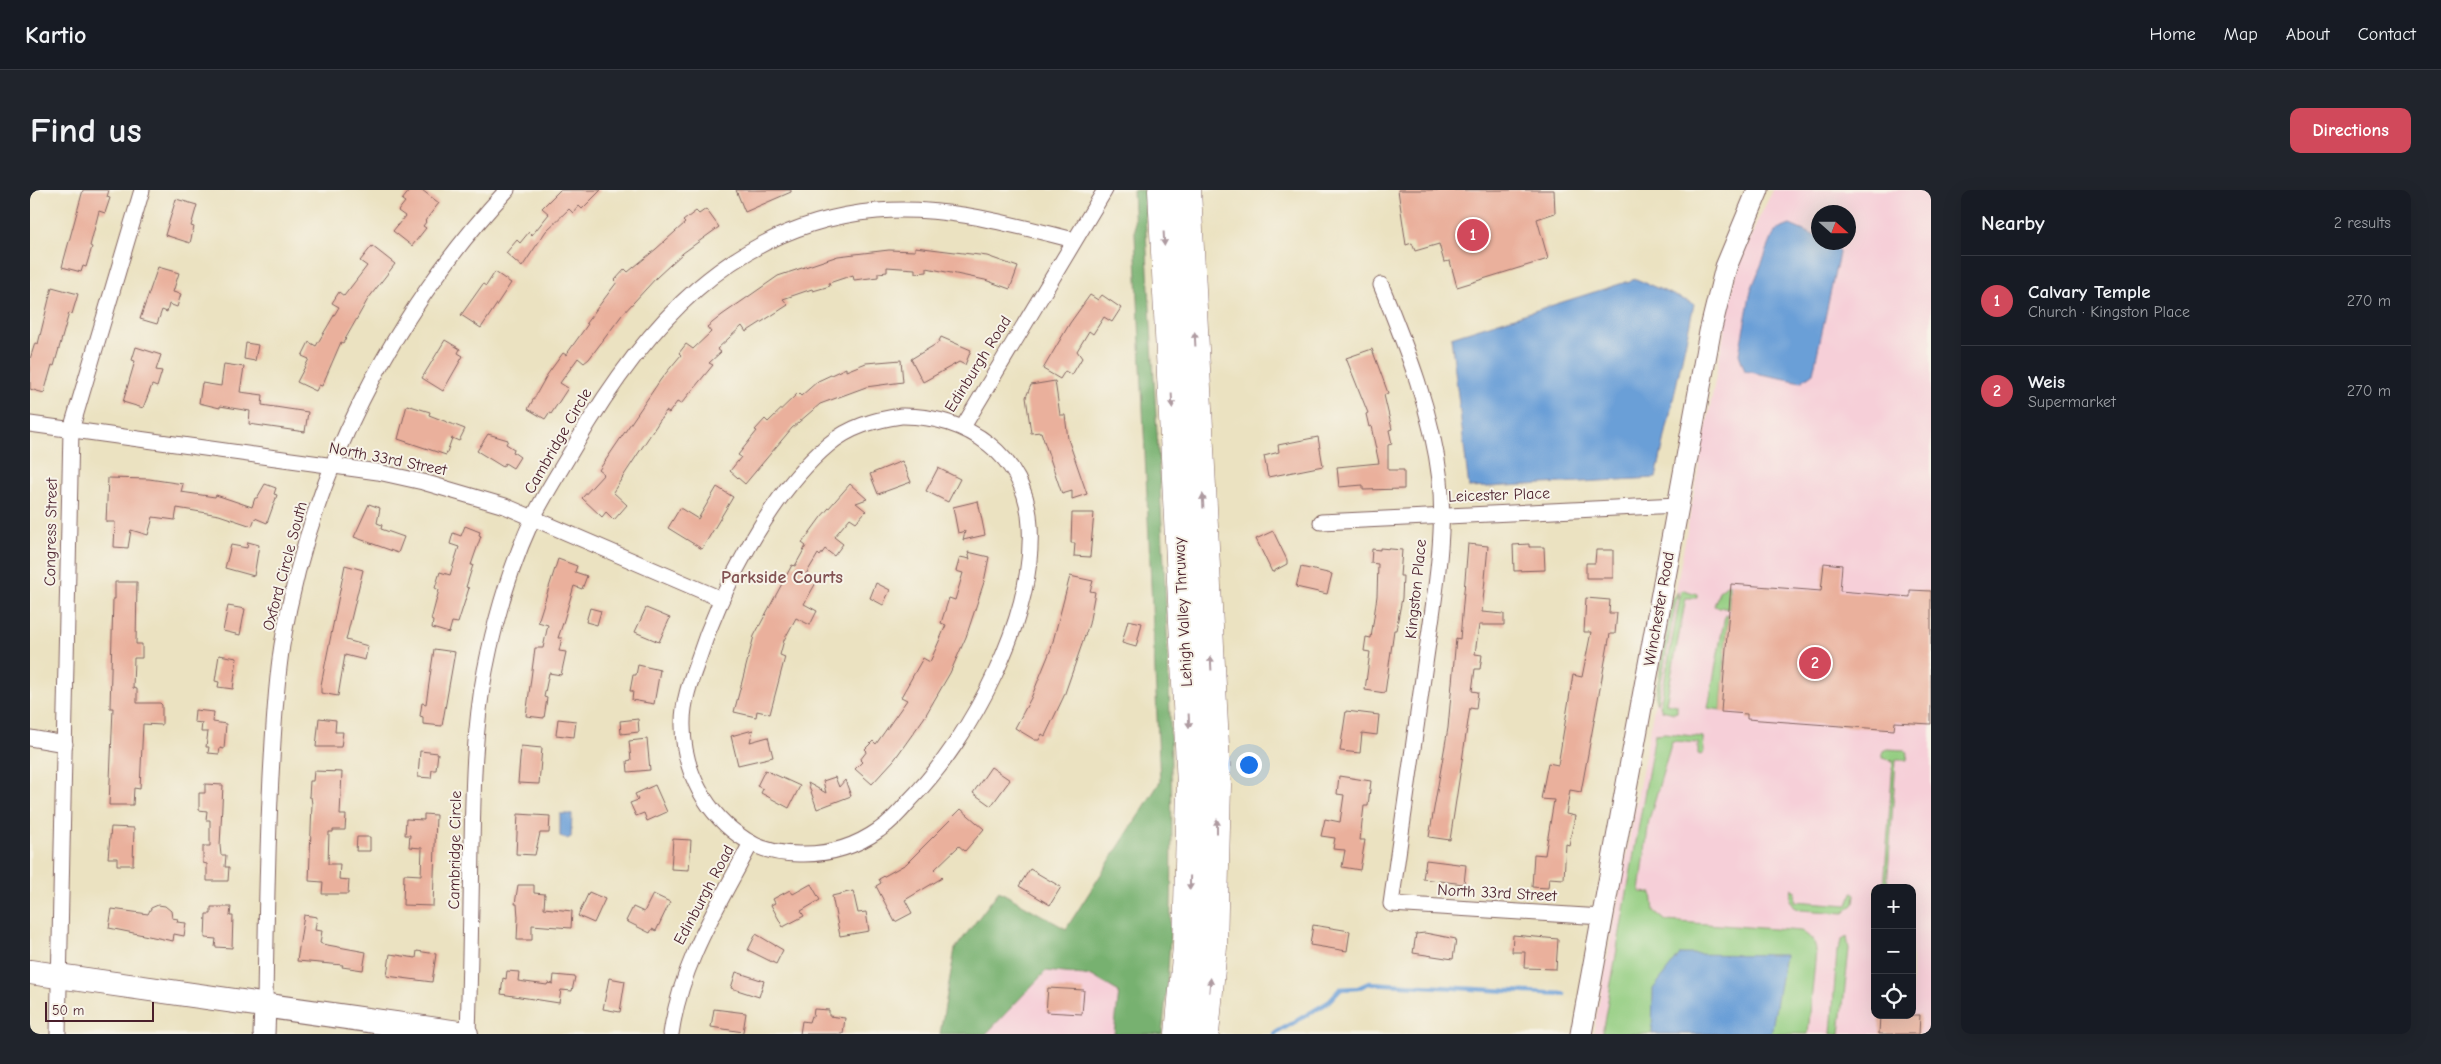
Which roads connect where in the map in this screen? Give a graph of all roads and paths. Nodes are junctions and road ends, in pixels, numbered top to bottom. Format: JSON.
{"nodes":[{"id":1,"x":142,"y":190,"type":"edge"},
{"id":2,"x":507,"y":190,"type":"edge"},
{"id":3,"x":1104,"y":190,"type":"edge"},
{"id":4,"x":1162,"y":190,"type":"edge"},
{"id":5,"x":1187,"y":190,"type":"edge"},
{"id":6,"x":1758,"y":190,"type":"edge"},
{"id":7,"x":1074,"y":240,"type":"junction"},
{"id":8,"x":1382,"y":285,"type":"dead end"},
{"id":9,"x":30,"y":424,"type":"edge"},
{"id":10,"x":963,"y":426,"type":"junction"},
{"id":11,"x":71,"y":430,"type":"junction"},
{"id":12,"x":332,"y":466,"type":"junction"},
{"id":13,"x":1678,"y":505,"type":"junction"},
{"id":14,"x":1442,"y":515,"type":"junction"},
{"id":15,"x":533,"y":518,"type":"junction"},
{"id":16,"x":1321,"y":522,"type":"dead end"},
{"id":17,"x":721,"y":599,"type":"junction"},
{"id":18,"x":30,"y":738,"type":"edge"},
{"id":19,"x":65,"y":744,"type":"junction"},
{"id":20,"x":751,"y":844,"type":"junction"},
{"id":21,"x":1391,"y":904,"type":"joint"},
{"id":22,"x":1602,"y":916,"type":"junction"},
{"id":23,"x":30,"y":972,"type":"edge"},
{"id":24,"x":60,"y":976,"type":"junction"},
{"id":25,"x":264,"y":1005,"type":"junction"},
{"id":26,"x":58,"y":1034,"type":"edge"},
{"id":27,"x":264,"y":1034,"type":"edge"},
{"id":28,"x":467,"y":1034,"type":"edge"},
{"id":29,"x":671,"y":1034,"type":"edge"},
{"id":30,"x":1179,"y":1034,"type":"edge"},
{"id":31,"x":1205,"y":1034,"type":"edge"},
{"id":32,"x":1581,"y":1034,"type":"edge"}],
"edges":[{"from":1,"to":11,"type":"street","name":"Congress Street"},
{"from":2,"to":12,"type":"street","name":"Oxford Circle South"},
{"from":3,"to":7,"type":"street","name":"Edinburgh Road"},
{"from":4,"to":30,"type":"highway","name":"Lehigh Valley Thruway","one_way":true},
{"from":31,"to":5,"type":"highway","name":"Lehigh Valley Thruway","one_way":true},
{"from":6,"to":13,"type":"street","name":"Winchester Road"},
{"from":7,"to":10,"type":"street","name":"Edinburgh Road"},
{"from":7,"to":15,"type":"street","name":"Cambridge Circle"},
{"from":8,"to":14,"type":"street","name":"Kingston Place"},
{"from":9,"to":11,"type":"street","name":"North 33rd Street"},
{"from":10,"to":17,"type":"street","name":"Edinburgh Road"},
{"from":10,"to":20,"type":"street"},
{"from":11,"to":12,"type":"street","name":"North 33rd Street"},
{"from":11,"to":19,"type":"street","name":"Congress Street"},
{"from":12,"to":15,"type":"street","name":"North 33rd Street"},
{"from":12,"to":25,"type":"street","name":"Oxford Circle South"},
{"from":13,"to":14,"type":"street","name":"Leicester Place"},
{"from":13,"to":22,"type":"street","name":"Winchester Road"},
{"from":14,"to":16,"type":"street","name":"Leicester Place"},
{"from":14,"to":21,"type":"street","name":"Kingston Place"},
{"from":15,"to":17,"type":"street","name":"North 33rd Street"},
{"from":15,"to":28,"type":"street","name":"Cambridge Circle"},
{"from":17,"to":20,"type":"street","name":"Edinburgh Road"},
{"from":18,"to":19,"type":"street"},
{"from":19,"to":24,"type":"street","name":"Congress Street"},
{"from":20,"to":29,"type":"street","name":"Edinburgh Road"},
{"from":21,"to":22,"type":"street","name":"North 33rd Street"},
{"from":22,"to":32,"type":"street","name":"Winchester Road"},
{"from":23,"to":24,"type":"main road"},
{"from":24,"to":25,"type":"main road"},
{"from":24,"to":26,"type":"street","name":"Congress Street"},
{"from":25,"to":27,"type":"street"},
{"from":25,"to":28,"type":"main road"}]}
